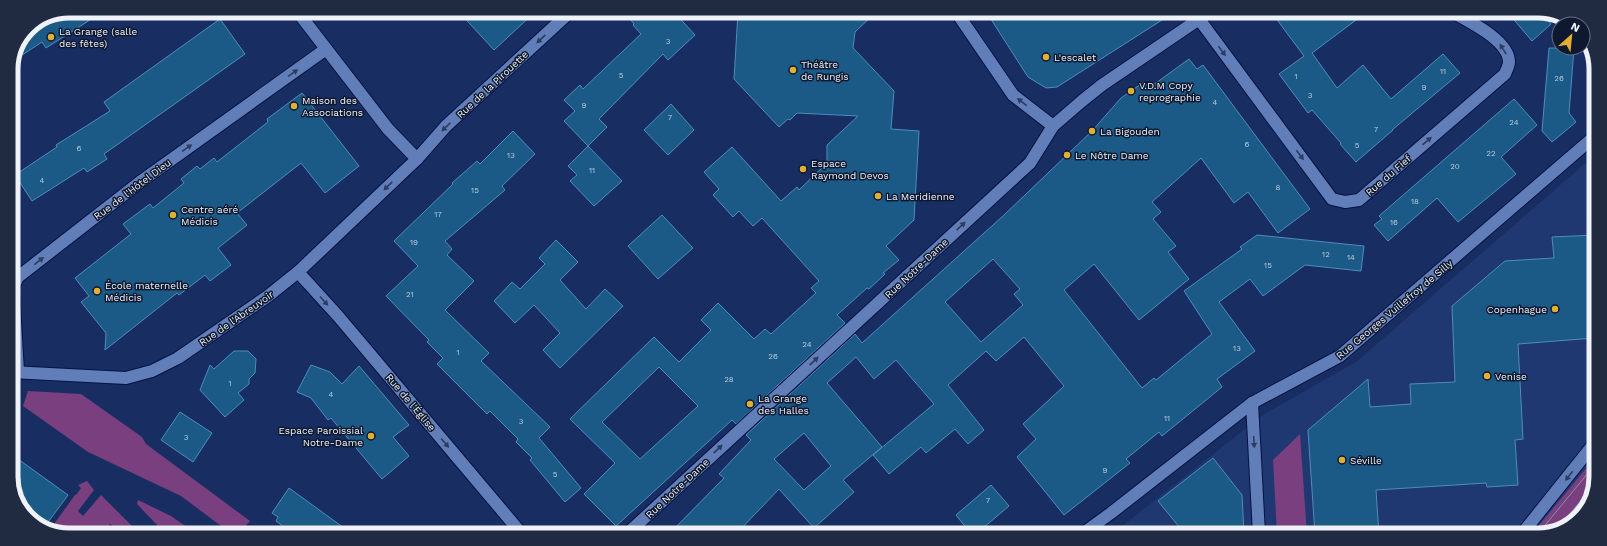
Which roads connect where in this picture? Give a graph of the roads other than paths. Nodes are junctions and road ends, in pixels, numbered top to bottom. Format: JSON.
{"nodes":[{"id":1,"x":302,"y":18,"type":"edge"},
{"id":2,"x":563,"y":18,"type":"edge"},
{"id":3,"x":960,"y":18,"type":"edge"},
{"id":4,"x":1201,"y":18,"type":"edge"},
{"id":5,"x":1205,"y":18,"type":"edge"},
{"id":6,"x":1462,"y":18,"type":"edge"},
{"id":7,"x":326,"y":48,"type":"junction"},
{"id":8,"x":1053,"y":126,"type":"junction"},
{"id":9,"x":1589,"y":141,"type":"edge"},
{"id":10,"x":417,"y":159,"type":"junction"},
{"id":11,"x":298,"y":272,"type":"junction"},
{"id":12,"x":18,"y":277,"type":"edge"},
{"id":13,"x":18,"y":372,"type":"edge"},
{"id":14,"x":1252,"y":403,"type":"junction"},
{"id":15,"x":1589,"y":450,"type":"edge"},
{"id":16,"x":517,"y":528,"type":"edge"},
{"id":17,"x":633,"y":528,"type":"edge"},
{"id":18,"x":1090,"y":528,"type":"edge"},
{"id":19,"x":1259,"y":528,"type":"edge"},
{"id":20,"x":1527,"y":528,"type":"edge"}],
"edges":[{"from":1,"to":7,"type":"street"},
{"from":2,"to":10,"type":"street","name":"Rue de la Pirouette","one_way":true},
{"from":8,"to":3,"type":"street","one_way":true},
{"from":4,"to":8,"type":"street","name":"Rue Notre-Dame"},
{"from":5,"to":6,"type":"street","name":"Rue du Fief","one_way":true},
{"from":7,"to":10,"type":"street"},
{"from":12,"to":7,"type":"street","name":"Rue de l'Hôtel Dieu","one_way":true},
{"from":17,"to":8,"type":"street","name":"Rue Notre-Dame","one_way":true},
{"from":9,"to":14,"type":"street","name":"Rue Georges Vuillefroy de Silly"},
{"from":10,"to":11,"type":"street","name":"Rue de l'Abreuvoir","one_way":true},
{"from":11,"to":13,"type":"street","name":"Rue de l'Abreuvoir"},
{"from":11,"to":16,"type":"street","name":"Rue de l'Église","one_way":true},
{"from":14,"to":18,"type":"street","name":"Rue Georges Vuillefroy de Silly"},
{"from":14,"to":19,"type":"street","one_way":true},
{"from":15,"to":20,"type":"street","one_way":true}]}
